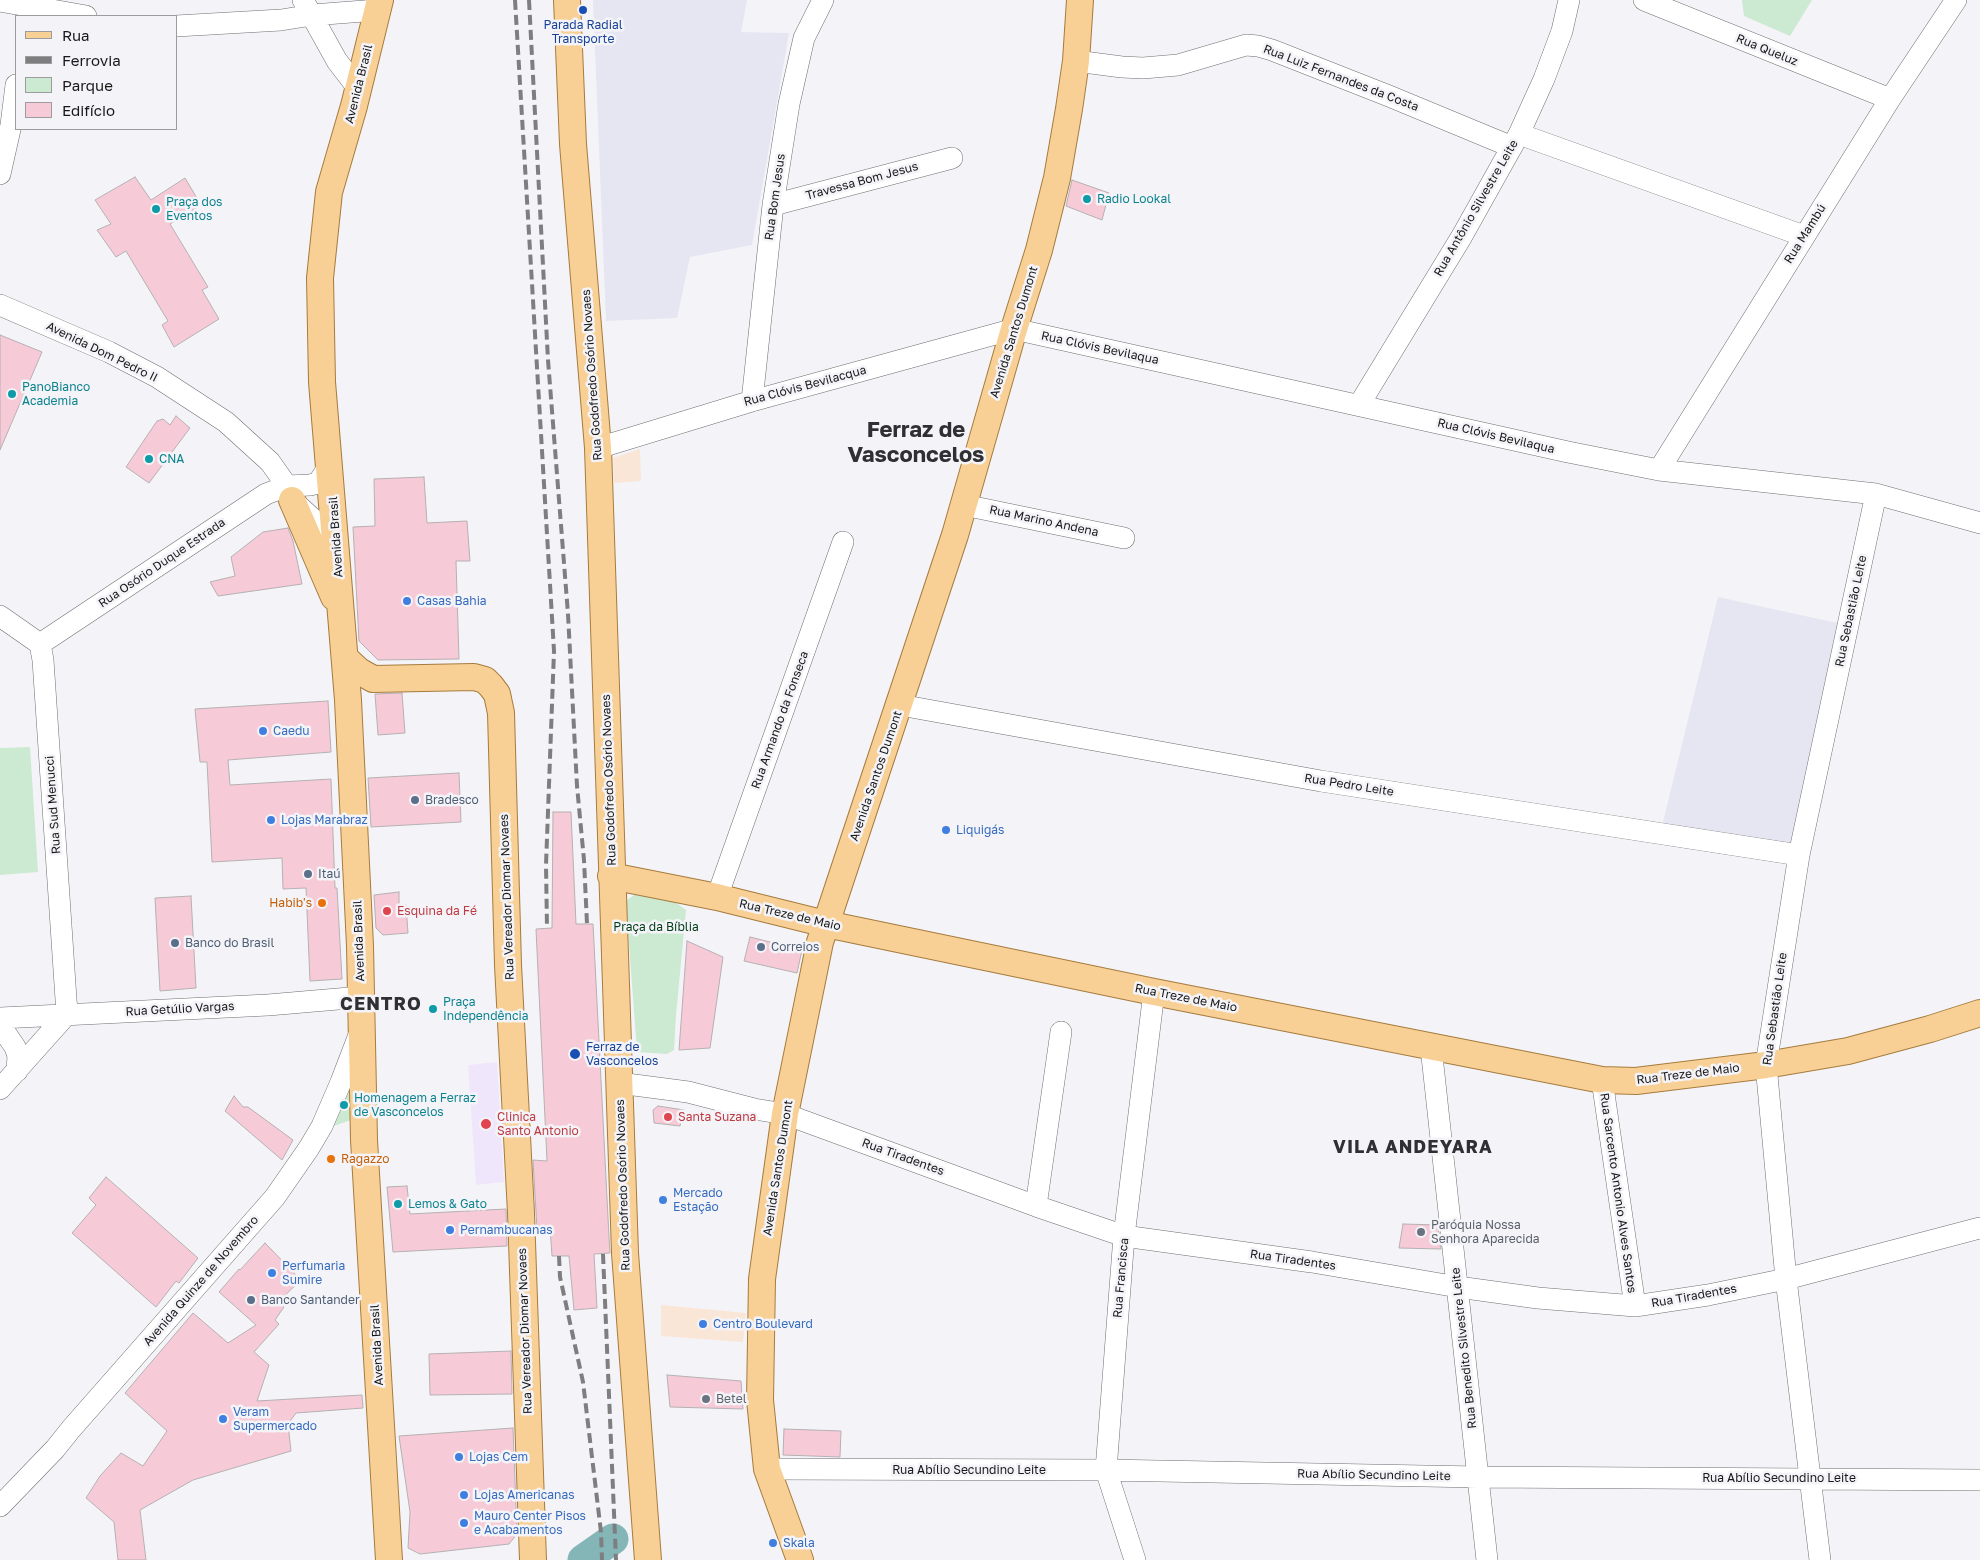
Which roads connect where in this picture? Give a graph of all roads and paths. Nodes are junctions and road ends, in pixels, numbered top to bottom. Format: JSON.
{"nodes":[{"id":1,"x":567,"y":0,"type":"edge"},
{"id":2,"x":823,"y":0,"type":"edge"},
{"id":3,"x":1080,"y":0,"type":"edge"},
{"id":4,"x":1569,"y":0,"type":"edge"},
{"id":5,"x":1644,"y":0,"type":"edge"},
{"id":6,"x":1956,"y":0,"type":"edge"},
{"id":7,"x":0,"y":1,"type":"edge"},
{"id":8,"x":379,"y":5,"type":"edge"},
{"id":9,"x":308,"y":7,"type":"edge"},
{"id":10,"x":25,"y":11,"type":"edge"},
{"id":11,"x":74,"y":15,"type":"edge"},
{"id":12,"x":178,"y":26,"type":"edge"},
{"id":13,"x":1076,"y":61,"type":"junction"},
{"id":14,"x":357,"y":87,"type":"junction"},
{"id":15,"x":15,"y":93,"type":"edge"},
{"id":16,"x":1890,"y":99,"type":"junction"},
{"id":17,"x":1515,"y":141,"type":"junction"},
{"id":18,"x":952,"y":158,"type":"dead end"},
{"id":19,"x":0,"y":174,"type":"edge"},
{"id":20,"x":773,"y":205,"type":"junction"},
{"id":21,"x":1804,"y":236,"type":"junction"},
{"id":22,"x":0,"y":305,"type":"edge"},
{"id":23,"x":1014,"y":329,"type":"junction"},
{"id":24,"x":752,"y":401,"type":"junction"},
{"id":25,"x":1359,"y":405,"type":"junction"},
{"id":26,"x":598,"y":448,"type":"junction"},
{"id":27,"x":330,"y":464,"type":"junction"},
{"id":28,"x":1658,"y":470,"type":"junction"},
{"id":29,"x":289,"y":493,"type":"junction"},
{"id":30,"x":1876,"y":494,"type":"junction"},
{"id":31,"x":964,"y":504,"type":"junction"},
{"id":32,"x":1980,"y":523,"type":"edge"},
{"id":33,"x":1124,"y":538,"type":"dead end"},
{"id":34,"x":336,"y":541,"type":"junction"},
{"id":35,"x":843,"y":542,"type":"dead end"},
{"id":36,"x":0,"y":616,"type":"edge"},
{"id":37,"x":341,"y":617,"type":"junction"},
{"id":38,"x":40,"y":644,"type":"junction"},
{"id":39,"x":345,"y":658,"type":"junction"},
{"id":40,"x":373,"y":679,"type":"junction"},
{"id":41,"x":348,"y":700,"type":"junction"},
{"id":42,"x":900,"y":705,"type":"junction"},
{"id":43,"x":1799,"y":856,"type":"junction"},
{"id":44,"x":612,"y":876,"type":"junction"},
{"id":45,"x":717,"y":897,"type":"junction"},
{"id":46,"x":826,"y":924,"type":"junction"},
{"id":47,"x":1154,"y":992,"type":"junction"},
{"id":48,"x":361,"y":997,"type":"junction"},
{"id":49,"x":1980,"y":1013,"type":"edge"},
{"id":50,"x":67,"y":1014,"type":"junction"},
{"id":51,"x":0,"y":1018,"type":"edge"},
{"id":52,"x":0,"y":1025,"type":"edge"},
{"id":53,"x":362,"y":1029,"type":"junction"},
{"id":54,"x":1061,"y":1032,"type":"dead end"},
{"id":55,"x":1431,"y":1047,"type":"junction"},
{"id":56,"x":1766,"y":1065,"type":"junction"},
{"id":57,"x":16,"y":1071,"type":"junction"},
{"id":58,"x":1602,"y":1080,"type":"junction"},
{"id":59,"x":619,"y":1083,"type":"junction"},
{"id":60,"x":0,"y":1089,"type":"edge"},
{"id":61,"x":785,"y":1114,"type":"junction"},
{"id":62,"x":1036,"y":1206,"type":"junction"},
{"id":63,"x":1980,"y":1228,"type":"edge"},
{"id":64,"x":1124,"y":1236,"type":"junction"},
{"id":65,"x":1786,"y":1279,"type":"junction"},
{"id":66,"x":1458,"y":1287,"type":"junction"},
{"id":67,"x":1635,"y":1306,"type":"junction"},
{"id":68,"x":767,"y":1470,"type":"junction"},
{"id":69,"x":1106,"y":1470,"type":"junction"},
{"id":70,"x":1478,"y":1477,"type":"junction"},
{"id":71,"x":1811,"y":1478,"type":"junction"},
{"id":72,"x":1980,"y":1480,"type":"edge"},
{"id":73,"x":0,"y":1506,"type":"edge"},
{"id":74,"x":392,"y":1557,"type":"edge"},
{"id":75,"x":533,"y":1560,"type":"edge"},
{"id":76,"x":648,"y":1560,"type":"edge"},
{"id":77,"x":800,"y":1560,"type":"edge"},
{"id":78,"x":1135,"y":1560,"type":"edge"},
{"id":79,"x":1487,"y":1560,"type":"edge"},
{"id":80,"x":1820,"y":1560,"type":"edge"}],
"edges":[{"from":1,"to":26,"type":"main road","name":"Rua Godofredo Osório Novaes"},
{"from":2,"to":20,"type":"street","name":"Rua Bom Jesus"},
{"from":3,"to":13,"type":"main road","name":"Avenida Santos Dumont"},
{"from":4,"to":17,"type":"street","name":"Rua Antônio Silvestre Leite"},
{"from":5,"to":16,"type":"street","name":"Rua Queluz"},
{"from":6,"to":16,"type":"street","name":"Rua Mambú"},
{"from":7,"to":10,"type":"street"},
{"from":8,"to":9,"type":"street"},
{"from":8,"to":14,"type":"main road","name":"Avenida Brasil"},
{"from":9,"to":12,"type":"street"},
{"from":9,"to":14,"type":"street"},
{"from":10,"to":11,"type":"street"},
{"from":13,"to":17,"type":"street","name":"Rua Luiz Fernandes da Costa"},
{"from":13,"to":23,"type":"main road","name":"Avenida Santos Dumont"},
{"from":14,"to":27,"type":"main road","name":"Avenida Brasil"},
{"from":15,"to":19,"type":"street"},
{"from":16,"to":21,"type":"street","name":"Rua Mambú"},
{"from":17,"to":21,"type":"street","name":"Rua Luiz Fernandes da Costa"},
{"from":17,"to":25,"type":"street","name":"Rua Antônio Silvestre Leite"},
{"from":18,"to":20,"type":"street","name":"Travessa Bom Jesus"},
{"from":20,"to":24,"type":"street","name":"Rua Bom Jesus"},
{"from":21,"to":28,"type":"street","name":"Rua Mambú"},
{"from":22,"to":29,"type":"street","name":"Avenida Dom Pedro II"},
{"from":23,"to":24,"type":"street","name":"Rua Clóvis Bevilacqua"},
{"from":23,"to":25,"type":"street","name":"Rua Clóvis Bevilaqua"},
{"from":23,"to":31,"type":"main road","name":"Avenida Santos Dumont"},
{"from":24,"to":26,"type":"street","name":"Rua Clóvis Bevilacqua"},
{"from":25,"to":28,"type":"street","name":"Rua Clóvis Bevilaqua"},
{"from":26,"to":44,"type":"main road","name":"Rua Godofredo Osório Novaes"},
{"from":27,"to":29,"type":"street"},
{"from":27,"to":34,"type":"main road","name":"Avenida Brasil"},
{"from":28,"to":30,"type":"street","name":"Rua Clóvis Bevilaqua"},
{"from":29,"to":34,"type":"street","name":"Avenida Dom Pedro II"},
{"from":29,"to":37,"type":"main road"},
{"from":29,"to":38,"type":"street","name":"Rua Osório Duque Estrada"},
{"from":30,"to":32,"type":"street","name":"Rua Clóvis Bevilaqua"},
{"from":30,"to":43,"type":"street","name":"Rua Sebastião Leite"},
{"from":31,"to":33,"type":"street","name":"Rua Marino Andena"},
{"from":31,"to":42,"type":"main road","name":"Avenida Santos Dumont"},
{"from":34,"to":37,"type":"main road","name":"Avenida Brasil"},
{"from":35,"to":45,"type":"street","name":"Rua Armando da Fonseca"},
{"from":36,"to":38,"type":"street"},
{"from":37,"to":39,"type":"main road","name":"Avenida Brasil"},
{"from":38,"to":50,"type":"street","name":"Rua Sud Menucci"},
{"from":39,"to":40,"type":"main road"},
{"from":39,"to":41,"type":"main road","name":"Avenida Brasil"},
{"from":40,"to":41,"type":"main road"},
{"from":40,"to":75,"type":"main road","name":"Rua Vereador Diomar Novaes"},
{"from":41,"to":48,"type":"main road","name":"Avenida Brasil"},
{"from":42,"to":43,"type":"street","name":"Rua Pedro Leite"},
{"from":42,"to":46,"type":"main road","name":"Avenida Santos Dumont"},
{"from":43,"to":56,"type":"street","name":"Rua Sebastião Leite"},
{"from":44,"to":45,"type":"main road","name":"Rua Treze de Maio"},
{"from":44,"to":59,"type":"main road","name":"Rua Godofredo Osório Novaes"},
{"from":45,"to":46,"type":"main road","name":"Rua Treze de Maio"},
{"from":46,"to":47,"type":"main road","name":"Rua Treze de Maio"},
{"from":46,"to":61,"type":"main road","name":"Avenida Santos Dumont"},
{"from":47,"to":55,"type":"main road","name":"Rua Treze de Maio"},
{"from":47,"to":64,"type":"street","name":"Rua Francisca"},
{"from":48,"to":50,"type":"street","name":"Rua Getúlio Vargas"},
{"from":48,"to":53,"type":"main road","name":"Avenida Brasil"},
{"from":49,"to":56,"type":"main road","name":"Rua Treze de Maio"},
{"from":50,"to":51,"type":"street","name":"Rua Getúlio Vargas"},
{"from":50,"to":57,"type":"street"},
{"from":52,"to":57,"type":"street"},
{"from":53,"to":73,"type":"street","name":"Avenida Quinze de Novembro"},
{"from":53,"to":74,"type":"main road","name":"Avenida Brasil"},
{"from":54,"to":62,"type":"street"},
{"from":55,"to":58,"type":"main road","name":"Rua Treze de Maio"},
{"from":55,"to":66,"type":"street","name":"Rua Benedito Silvestre Leite"},
{"from":56,"to":58,"type":"main road","name":"Rua Treze de Maio"},
{"from":56,"to":65,"type":"street","name":"Rua Sebastião Leite"},
{"from":57,"to":60,"type":"street"},
{"from":58,"to":67,"type":"street","name":"Rua Sarcento Antonio Alves Santos"},
{"from":59,"to":61,"type":"street","name":"Rua Tiradentes"},
{"from":59,"to":76,"type":"main road","name":"Rua Godofredo Osório Novaes"},
{"from":61,"to":62,"type":"street","name":"Rua Tiradentes"},
{"from":61,"to":68,"type":"main road","name":"Avenida Santos Dumont"},
{"from":62,"to":64,"type":"street","name":"Rua Tiradentes"},
{"from":63,"to":65,"type":"street","name":"Rua Tiradentes"},
{"from":64,"to":66,"type":"street","name":"Rua Tiradentes"},
{"from":64,"to":69,"type":"street","name":"Rua Francisca"},
{"from":65,"to":67,"type":"street","name":"Rua Tiradentes"},
{"from":65,"to":71,"type":"street","name":"Rua Sebastião Leite"},
{"from":66,"to":67,"type":"street","name":"Rua Tiradentes"},
{"from":66,"to":70,"type":"street","name":"Rua Benedito Silvestre Leite"},
{"from":68,"to":69,"type":"street","name":"Rua Abílio Secundino Leite"},
{"from":68,"to":77,"type":"main road","name":"Avenida Santos Dumont"},
{"from":69,"to":70,"type":"street","name":"Rua Abílio Secundino Leite"},
{"from":69,"to":78,"type":"street","name":"Rua Francisca"},
{"from":70,"to":71,"type":"street","name":"Rua Abílio Secundino Leite"},
{"from":70,"to":79,"type":"street","name":"Rua Benedito Silvestre Leite"},
{"from":71,"to":72,"type":"street","name":"Rua Abílio Secundino Leite"},
{"from":71,"to":80,"type":"street","name":"Rua Sebastião Leite"}]}
